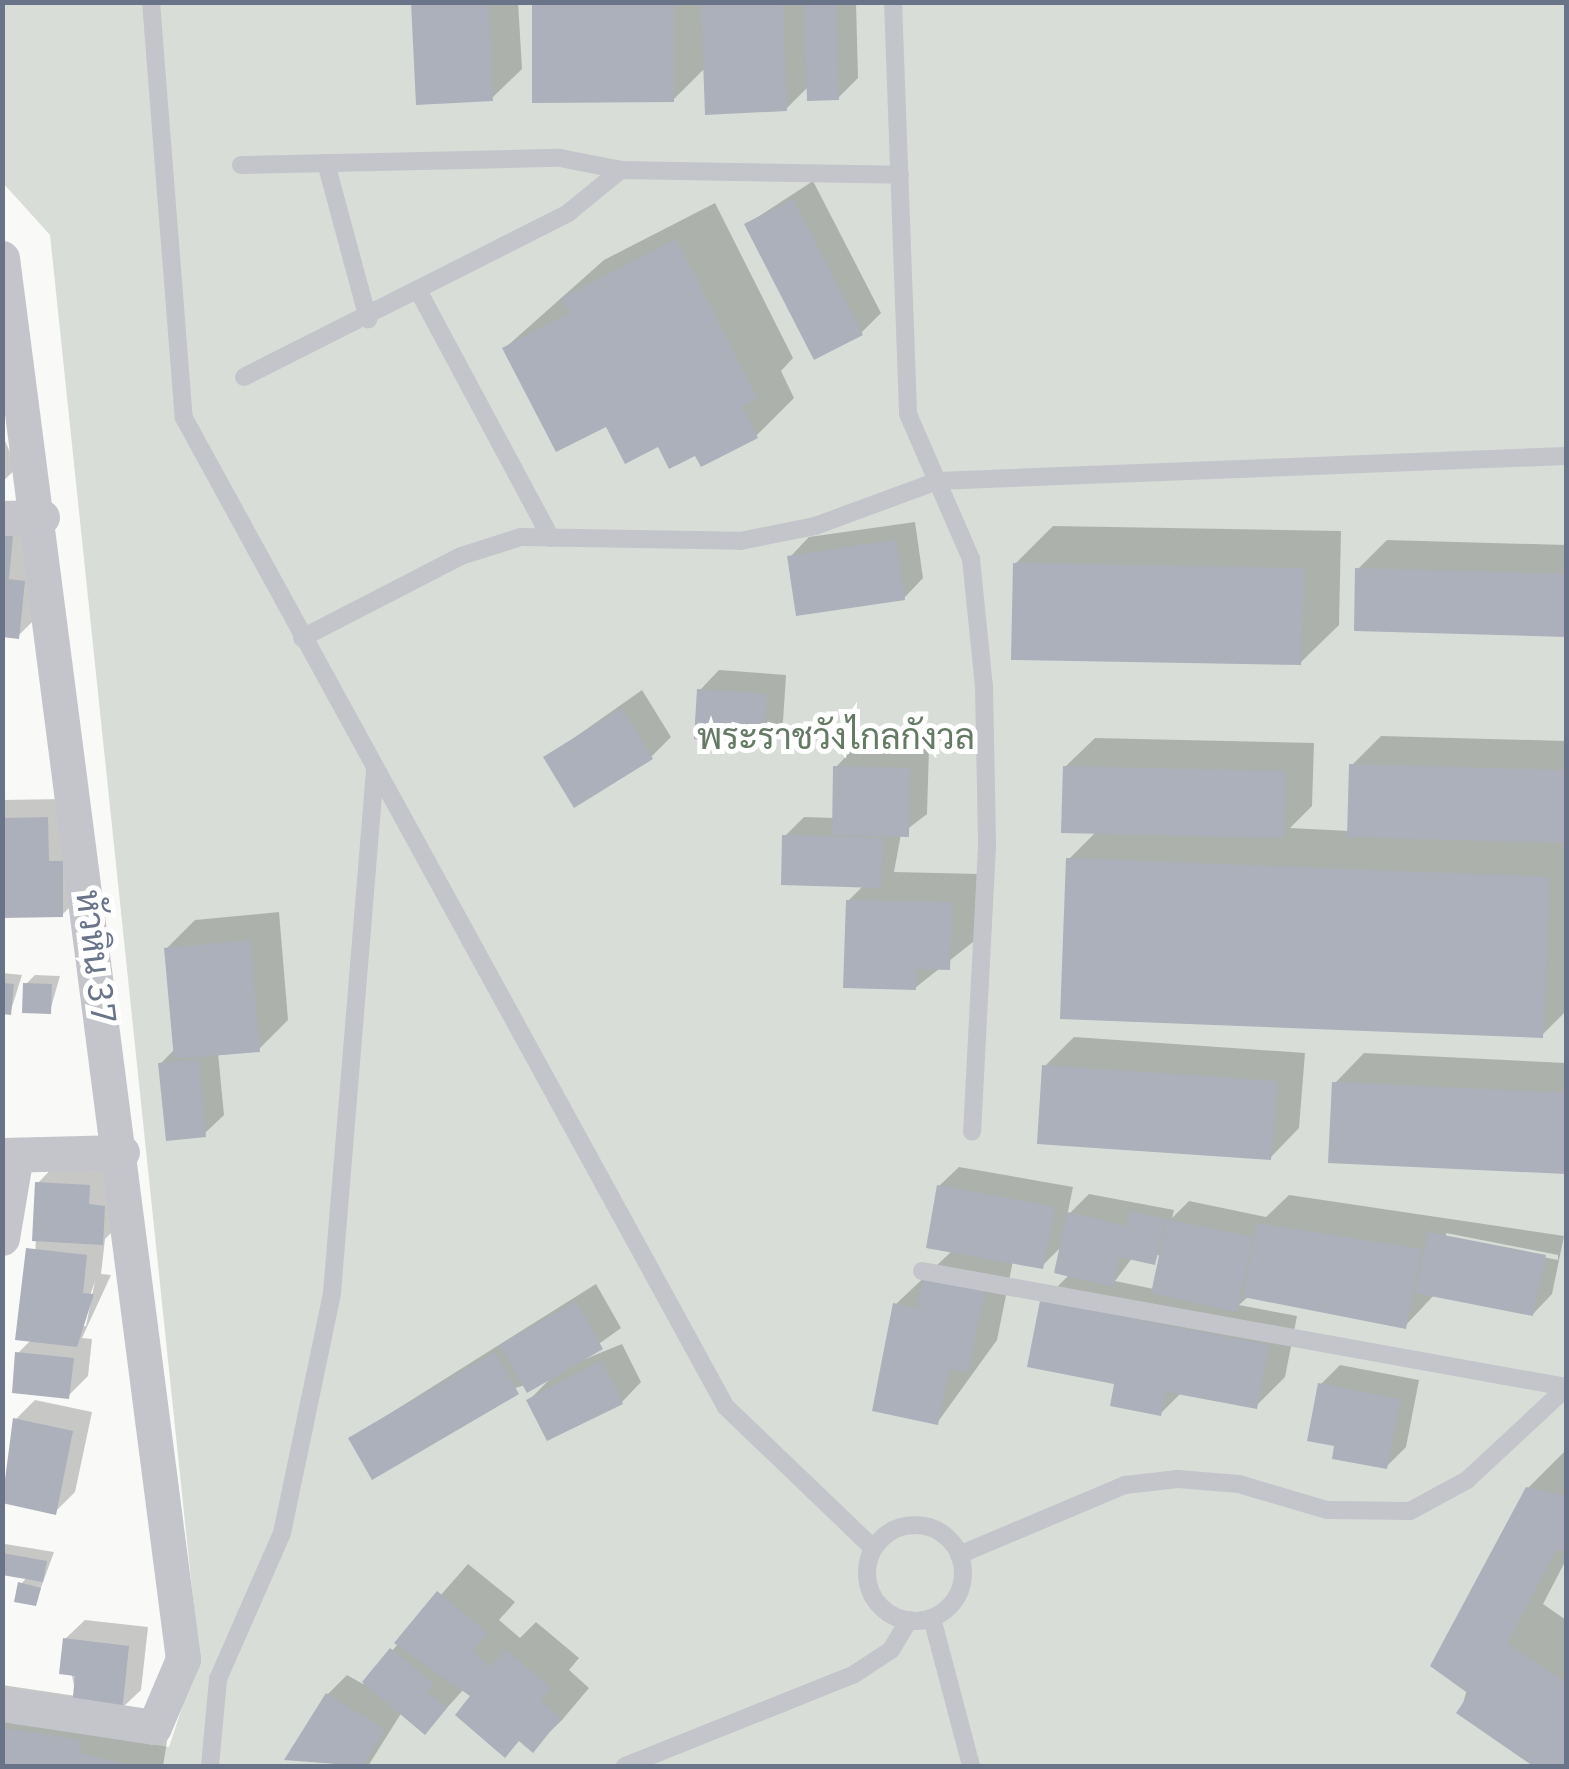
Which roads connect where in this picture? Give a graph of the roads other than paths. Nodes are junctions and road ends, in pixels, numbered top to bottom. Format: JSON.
{"nodes":[{"id":1,"x":151,"y":2,"type":"edge"},
{"id":2,"x":893,"y":2,"type":"edge"},
{"id":3,"x":326,"y":162,"type":"junction"},
{"id":4,"x":241,"y":165,"type":"dead end"},
{"id":5,"x":621,"y":170,"type":"junction"},
{"id":6,"x":900,"y":175,"type":"junction"},
{"id":7,"x":2,"y":258,"type":"edge"},
{"id":8,"x":419,"y":292,"type":"junction"},
{"id":9,"x":368,"y":319,"type":"junction"},
{"id":10,"x":244,"y":377,"type":"dead end"},
{"id":11,"x":1566,"y":456,"type":"edge"},
{"id":12,"x":937,"y":481,"type":"junction"},
{"id":13,"x":42,"y":517,"type":"junction"},
{"id":14,"x":2,"y":518,"type":"edge"},
{"id":15,"x":551,"y":538,"type":"junction"},
{"id":16,"x":302,"y":638,"type":"junction"},
{"id":17,"x":375,"y":770,"type":"junction"},
{"id":18,"x":972,"y":1132,"type":"dead end"},
{"id":19,"x":122,"y":1152,"type":"junction"},
{"id":20,"x":9,"y":1155,"type":"edge"},
{"id":21,"x":2,"y":1238,"type":"edge"},
{"id":22,"x":922,"y":1271,"type":"dead end"},
{"id":23,"x":1566,"y":1388,"type":"edge"},
{"id":24,"x":874,"y":1549,"type":"junction"},
{"id":25,"x":959,"y":1555,"type":"junction"},
{"id":26,"x":932,"y":1618,"type":"junction"},
{"id":27,"x":909,"y":1620,"type":"junction"},
{"id":28,"x":2,"y":1704,"type":"edge"},
{"id":29,"x":210,"y":1766,"type":"edge"},
{"id":30,"x":625,"y":1766,"type":"edge"},
{"id":31,"x":972,"y":1766,"type":"edge"}],
"edges":[{"from":1,"to":16,"type":"lane"},
{"from":2,"to":6,"type":"lane"},
{"from":3,"to":4,"type":"lane"},
{"from":3,"to":5,"type":"lane"},
{"from":3,"to":9,"type":"lane"},
{"from":5,"to":6,"type":"lane"},
{"from":5,"to":8,"type":"lane"},
{"from":6,"to":12,"type":"lane"},
{"from":7,"to":13,"type":"street","name":"หัวหิน 37"},
{"from":8,"to":9,"type":"lane"},
{"from":8,"to":15,"type":"lane"},
{"from":9,"to":10,"type":"lane"},
{"from":11,"to":12,"type":"lane"},
{"from":12,"to":15,"type":"lane"},
{"from":12,"to":18,"type":"lane"},
{"from":13,"to":14,"type":"street"},
{"from":13,"to":19,"type":"street","name":"หัวหิน 37"},
{"from":15,"to":16,"type":"lane"},
{"from":16,"to":17,"type":"lane"},
{"from":17,"to":24,"type":"lane"},
{"from":17,"to":29,"type":"lane"},
{"from":19,"to":20,"type":"street"},
{"from":19,"to":28,"type":"street","name":"หัวหิน 37"},
{"from":20,"to":21,"type":"street"},
{"from":22,"to":23,"type":"lane"},
{"from":23,"to":25,"type":"lane"},
{"from":24,"to":25,"type":"lane"},
{"from":24,"to":27,"type":"lane"},
{"from":25,"to":26,"type":"lane"},
{"from":26,"to":27,"type":"lane"},
{"from":26,"to":31,"type":"lane"},
{"from":27,"to":30,"type":"lane"}]}
